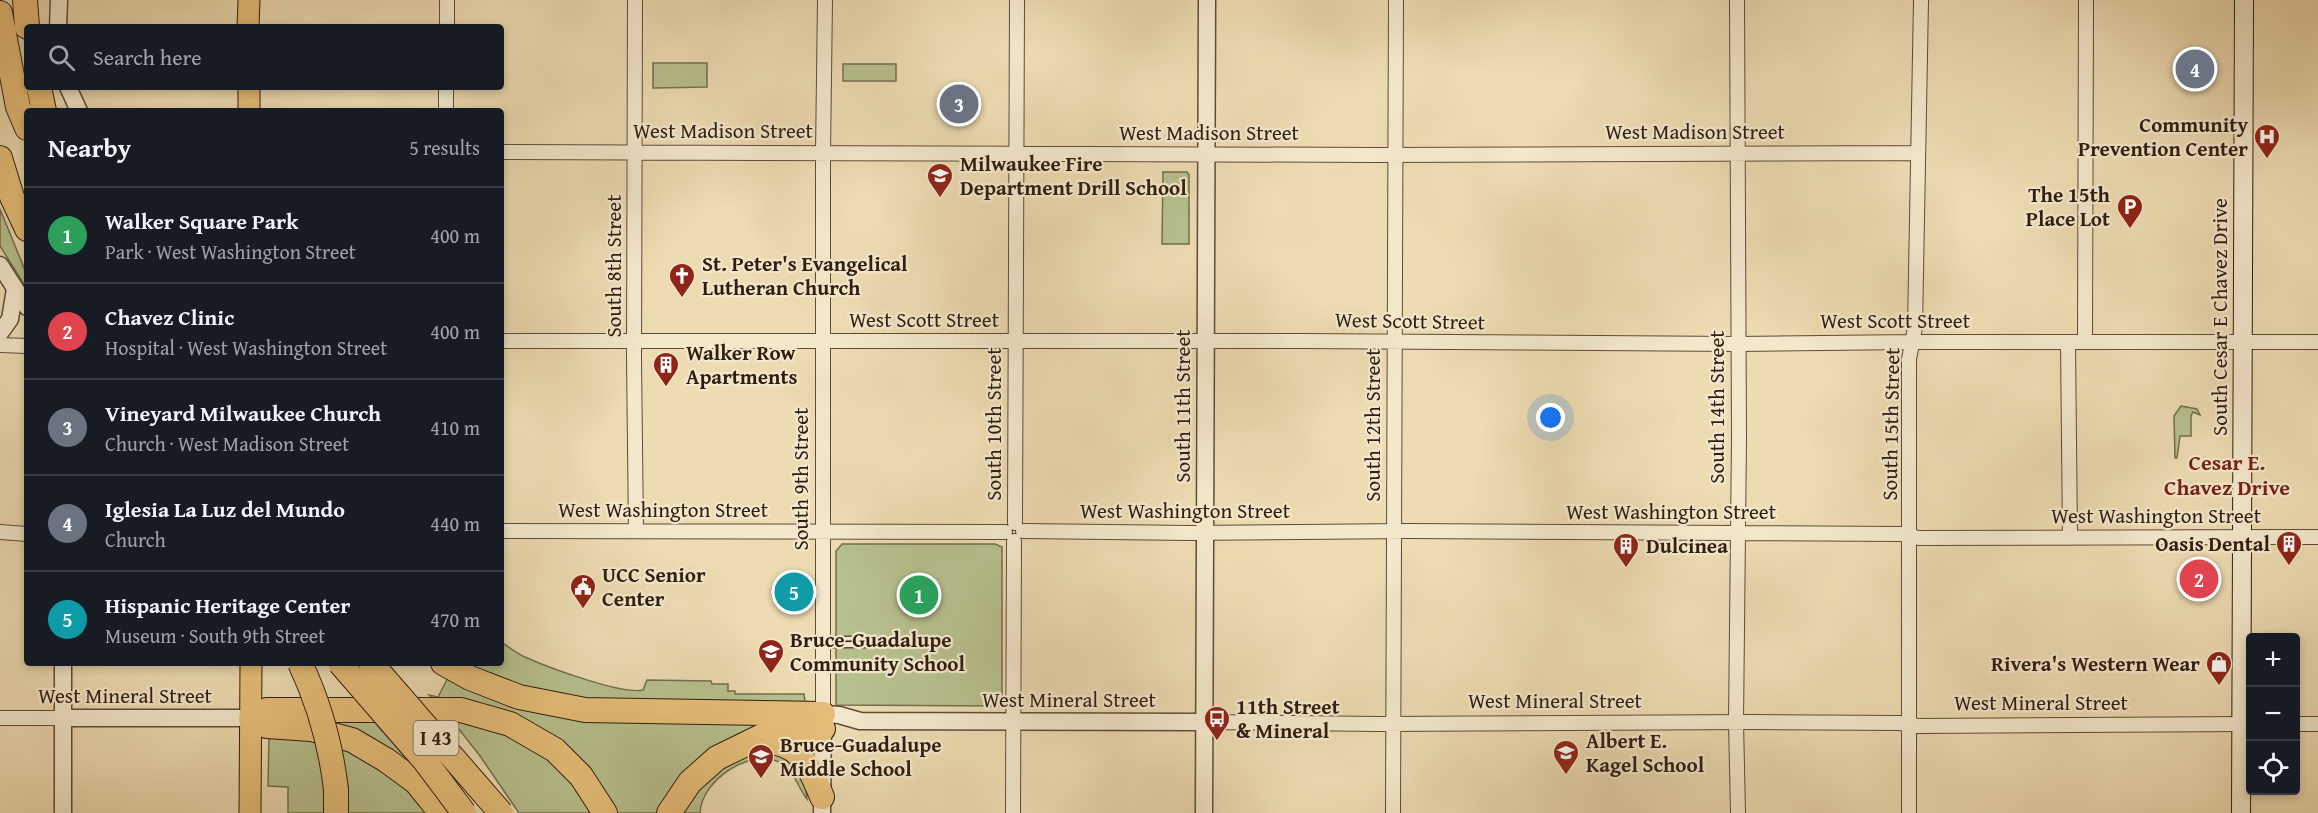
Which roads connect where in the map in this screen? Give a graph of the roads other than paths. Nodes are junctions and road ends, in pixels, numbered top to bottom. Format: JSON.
{"nodes":[{"id":1,"x":25,"y":0,"type":"edge"},
{"id":2,"x":59,"y":0,"type":"edge"},
{"id":3,"x":249,"y":0,"type":"edge"},
{"id":4,"x":447,"y":0,"type":"edge"},
{"id":5,"x":635,"y":0,"type":"edge"},
{"id":6,"x":825,"y":0,"type":"edge"},
{"id":7,"x":1017,"y":0,"type":"edge"},
{"id":8,"x":1206,"y":0,"type":"edge"},
{"id":9,"x":1396,"y":0,"type":"edge"},
{"id":10,"x":1737,"y":0,"type":"edge"},
{"id":11,"x":1921,"y":0,"type":"edge"},
{"id":12,"x":2086,"y":0,"type":"edge"},
{"id":13,"x":2244,"y":0,"type":"edge"},
{"id":14,"x":0,"y":13,"type":"edge"},
{"id":15,"x":27,"y":24,"type":"edge"},
{"id":16,"x":58,"y":24,"type":"edge"},
{"id":17,"x":248,"y":24,"type":"edge"},
{"id":18,"x":447,"y":24,"type":"edge"},
{"id":19,"x":40,"y":90,"type":"edge"},
{"id":20,"x":69,"y":90,"type":"edge"},
{"id":21,"x":249,"y":90,"type":"edge"},
{"id":22,"x":446,"y":90,"type":"edge"},
{"id":23,"x":43,"y":108,"type":"edge"},
{"id":24,"x":78,"y":108,"type":"edge"},
{"id":25,"x":249,"y":108,"type":"edge"},
{"id":26,"x":446,"y":108,"type":"edge"},
{"id":27,"x":24,"y":121,"type":"edge"},
{"id":28,"x":504,"y":152,"type":"edge"},
{"id":29,"x":635,"y":152,"type":"junction"},
{"id":30,"x":823,"y":153,"type":"junction"},
{"id":31,"x":1206,"y":153,"type":"junction"},
{"id":32,"x":1737,"y":153,"type":"junction"},
{"id":33,"x":1917,"y":153,"type":"junction"},
{"id":34,"x":1015,"y":154,"type":"junction"},
{"id":35,"x":1395,"y":154,"type":"junction"},
{"id":36,"x":0,"y":158,"type":"edge"},
{"id":37,"x":0,"y":165,"type":"edge"},
{"id":38,"x":12,"y":197,"type":"junction"},
{"id":39,"x":24,"y":223,"type":"edge"},
{"id":40,"x":0,"y":265,"type":"edge"},
{"id":41,"x":15,"y":289,"type":"junction"},
{"id":42,"x":24,"y":302,"type":"edge"},
{"id":43,"x":0,"y":333,"type":"edge"},
{"id":44,"x":504,"y":341,"type":"edge"},
{"id":45,"x":634,"y":341,"type":"junction"},
{"id":46,"x":823,"y":341,"type":"junction"},
{"id":47,"x":1015,"y":342,"type":"junction"},
{"id":48,"x":1205,"y":342,"type":"junction"},
{"id":49,"x":1394,"y":342,"type":"junction"},
{"id":50,"x":1912,"y":342,"type":"junction"},
{"id":51,"x":2068,"y":342,"type":"junction"},
{"id":52,"x":2085,"y":342,"type":"junction"},
{"id":53,"x":2318,"y":342,"type":"edge"},
{"id":54,"x":2242,"y":343,"type":"junction"},
{"id":55,"x":1738,"y":344,"type":"junction"},
{"id":56,"x":0,"y":345,"type":"edge"},
{"id":57,"x":24,"y":346,"type":"edge"},
{"id":58,"x":504,"y":531,"type":"edge"},
{"id":59,"x":636,"y":531,"type":"junction"},
{"id":60,"x":824,"y":531,"type":"junction"},
{"id":61,"x":1395,"y":531,"type":"junction"},
{"id":62,"x":0,"y":532,"type":"edge"},
{"id":63,"x":24,"y":532,"type":"edge"},
{"id":64,"x":1014,"y":532,"type":"junction"},
{"id":65,"x":1205,"y":533,"type":"junction"},
{"id":66,"x":1737,"y":533,"type":"junction"},
{"id":67,"x":1910,"y":536,"type":"junction"},
{"id":68,"x":2242,"y":537,"type":"junction"},
{"id":69,"x":2318,"y":537,"type":"edge"},
{"id":70,"x":2070,"y":538,"type":"junction"},
{"id":71,"x":823,"y":642,"type":"junction"},
{"id":72,"x":875,"y":642,"type":"dead end"},
{"id":73,"x":63,"y":666,"type":"edge"},
{"id":74,"x":251,"y":666,"type":"edge"},
{"id":75,"x":301,"y":666,"type":"edge"},
{"id":76,"x":343,"y":666,"type":"edge"},
{"id":77,"x":374,"y":666,"type":"edge"},
{"id":78,"x":448,"y":666,"type":"edge"},
{"id":79,"x":0,"y":718,"type":"edge"},
{"id":80,"x":63,"y":718,"type":"junction"},
{"id":81,"x":251,"y":718,"type":"junction"},
{"id":82,"x":823,"y":722,"type":"junction"},
{"id":83,"x":1013,"y":722,"type":"junction"},
{"id":84,"x":1204,"y":722,"type":"junction"},
{"id":85,"x":1736,"y":722,"type":"junction"},
{"id":86,"x":1393,"y":724,"type":"junction"},
{"id":87,"x":1909,"y":724,"type":"junction"},
{"id":88,"x":2246,"y":724,"type":"edge"},
{"id":89,"x":2300,"y":724,"type":"edge"},
{"id":90,"x":2318,"y":724,"type":"edge"},
{"id":91,"x":746,"y":743,"type":"junction"},
{"id":92,"x":336,"y":802,"type":"edge"},
{"id":93,"x":822,"y":805,"type":"edge"},
{"id":94,"x":63,"y":813,"type":"edge"},
{"id":95,"x":250,"y":813,"type":"edge"},
{"id":96,"x":441,"y":813,"type":"edge"},
{"id":97,"x":464,"y":813,"type":"edge"},
{"id":98,"x":501,"y":813,"type":"edge"},
{"id":99,"x":605,"y":813,"type":"edge"},
{"id":100,"x":669,"y":813,"type":"edge"},
{"id":101,"x":1013,"y":813,"type":"edge"},
{"id":102,"x":1204,"y":813,"type":"edge"},
{"id":103,"x":1393,"y":813,"type":"edge"},
{"id":104,"x":1737,"y":813,"type":"edge"},
{"id":105,"x":1909,"y":813,"type":"edge"},
{"id":106,"x":2241,"y":813,"type":"edge"}],
"edges":[{"from":1,"to":15,"type":"highway"},
{"from":2,"to":16,"type":"street"},
{"from":3,"to":17,"type":"main road"},
{"from":4,"to":18,"type":"street"},
{"from":5,"to":29,"type":"street","name":"South 8th Street"},
{"from":6,"to":30,"type":"street","name":"South 9th Street"},
{"from":7,"to":34,"type":"street","name":"South 10th Street"},
{"from":8,"to":31,"type":"street","name":"South 11th Street"},
{"from":9,"to":35,"type":"street","name":"South 12th Street"},
{"from":10,"to":32,"type":"street","name":"South 14th Street"},
{"from":11,"to":33,"type":"street","name":"South 15th Street"},
{"from":12,"to":52,"type":"street"},
{"from":13,"to":54,"type":"main road","name":"South Cesar E Chavez Drive"},
{"from":14,"to":27,"type":"highway"},
{"from":19,"to":23,"type":"highway"},
{"from":20,"to":24,"type":"street"},
{"from":21,"to":25,"type":"main road"},
{"from":22,"to":26,"type":"street"},
{"from":28,"to":29,"type":"street","name":"West Madison Street"},
{"from":29,"to":30,"type":"street","name":"West Madison Street"},
{"from":29,"to":45,"type":"street","name":"South 8th Street"},
{"from":30,"to":34,"type":"street","name":"West Madison Street"},
{"from":30,"to":46,"type":"street","name":"South 9th Street"},
{"from":31,"to":34,"type":"street","name":"West Madison Street"},
{"from":31,"to":35,"type":"street","name":"West Madison Street"},
{"from":31,"to":48,"type":"street","name":"South 11th Street"},
{"from":32,"to":33,"type":"street","name":"West Madison Street"},
{"from":32,"to":35,"type":"street","name":"West Madison Street"},
{"from":32,"to":55,"type":"street","name":"South 14th Street"},
{"from":33,"to":50,"type":"street","name":"South 15th Street"},
{"from":34,"to":47,"type":"street","name":"South 10th Street"},
{"from":35,"to":49,"type":"street","name":"South 12th Street"},
{"from":36,"to":38,"type":"highway"},
{"from":37,"to":38,"type":"highway"},
{"from":38,"to":39,"type":"highway"},
{"from":40,"to":41,"type":"street"},
{"from":41,"to":42,"type":"street"},
{"from":41,"to":43,"type":"street"},
{"from":44,"to":45,"type":"street","name":"West Scott Street"},
{"from":45,"to":46,"type":"street","name":"West Scott Street"},
{"from":45,"to":59,"type":"street","name":"South 8th Street"},
{"from":46,"to":47,"type":"street","name":"West Scott Street"},
{"from":46,"to":60,"type":"street","name":"South 9th Street"},
{"from":47,"to":48,"type":"street","name":"West Scott Street"},
{"from":47,"to":64,"type":"street","name":"South 10th Street"},
{"from":48,"to":49,"type":"street","name":"West Scott Street"},
{"from":48,"to":65,"type":"street","name":"South 11th Street"},
{"from":49,"to":55,"type":"street","name":"West Scott Street"},
{"from":49,"to":61,"type":"street","name":"South 12th Street"},
{"from":50,"to":51,"type":"street","name":"West Scott Street"},
{"from":50,"to":55,"type":"street","name":"West Scott Street"},
{"from":50,"to":67,"type":"street","name":"South 15th Street"},
{"from":51,"to":52,"type":"street","name":"West Scott Street"},
{"from":51,"to":70,"type":"street"},
{"from":52,"to":54,"type":"street","name":"West Scott Street"},
{"from":53,"to":54,"type":"street","name":"West Scott Street"},
{"from":54,"to":68,"type":"main road","name":"South Cesar E Chavez Drive"},
{"from":55,"to":66,"type":"street","name":"South 14th Street"},
{"from":56,"to":57,"type":"street"},
{"from":58,"to":59,"type":"street","name":"West Washington Street"},
{"from":59,"to":60,"type":"street","name":"West Washington Street"},
{"from":60,"to":64,"type":"street","name":"West Washington Street"},
{"from":60,"to":71,"type":"street","name":"South 9th Street"},
{"from":61,"to":65,"type":"street","name":"West Washington Street"},
{"from":61,"to":66,"type":"street","name":"West Washington Street"},
{"from":61,"to":86,"type":"street","name":"South 12th Street"},
{"from":62,"to":63,"type":"street"},
{"from":64,"to":65,"type":"street","name":"West Washington Street"},
{"from":64,"to":83,"type":"street","name":"South 10th Street"},
{"from":65,"to":84,"type":"street","name":"South 11th Street"},
{"from":66,"to":67,"type":"street","name":"West Washington Street"},
{"from":66,"to":85,"type":"street","name":"South 14th Street"},
{"from":67,"to":70,"type":"street","name":"West Washington Street"},
{"from":67,"to":87,"type":"street","name":"South 15th Street"},
{"from":68,"to":69,"type":"street","name":"West Washington Street"},
{"from":68,"to":70,"type":"street","name":"West Washington Street"},
{"from":68,"to":88,"type":"main road","name":"South Cesar E Chavez Drive"},
{"from":71,"to":72,"type":"street"},
{"from":71,"to":82,"type":"street","name":"South 9th Street"},
{"from":73,"to":80,"type":"street"},
{"from":74,"to":81,"type":"main road"},
{"from":75,"to":92,"type":"highway","bridge":true},
{"from":76,"to":97,"type":"highway","number":"I 43","bridge":true},
{"from":77,"to":98,"type":"highway","number":"I 43","bridge":true},
{"from":78,"to":82,"type":"highway"},
{"from":79,"to":80,"type":"street","name":"West Mineral Street"},
{"from":80,"to":81,"type":"street","name":"West Mineral Street"},
{"from":80,"to":94,"type":"street"},
{"from":81,"to":95,"type":"main road"},
{"from":81,"to":96,"type":"highway"},
{"from":81,"to":99,"type":"highway"},
{"from":82,"to":83,"type":"street","name":"West Mineral Street"},
{"from":82,"to":91,"type":"highway"},
{"from":82,"to":93,"type":"street","name":"South 9th Street"},
{"from":83,"to":84,"type":"street","name":"West Mineral Street"},
{"from":83,"to":101,"type":"street","name":"South 10th Street"},
{"from":84,"to":86,"type":"street","name":"West Mineral Street"},
{"from":84,"to":102,"type":"street","name":"South 11th Street"},
{"from":85,"to":86,"type":"street","name":"West Mineral Street"},
{"from":85,"to":87,"type":"street","name":"West Mineral Street"},
{"from":85,"to":104,"type":"street","name":"South 14th Street"},
{"from":86,"to":103,"type":"street","name":"South 12th Street"},
{"from":87,"to":88,"type":"street","name":"West Mineral Street"},
{"from":87,"to":105,"type":"street","name":"South 15th Street"},
{"from":88,"to":106,"type":"main road","name":"South Cesar E Chavez Drive"},
{"from":89,"to":90,"type":"street"},
{"from":91,"to":93,"type":"highway"},
{"from":91,"to":100,"type":"highway"}]}
